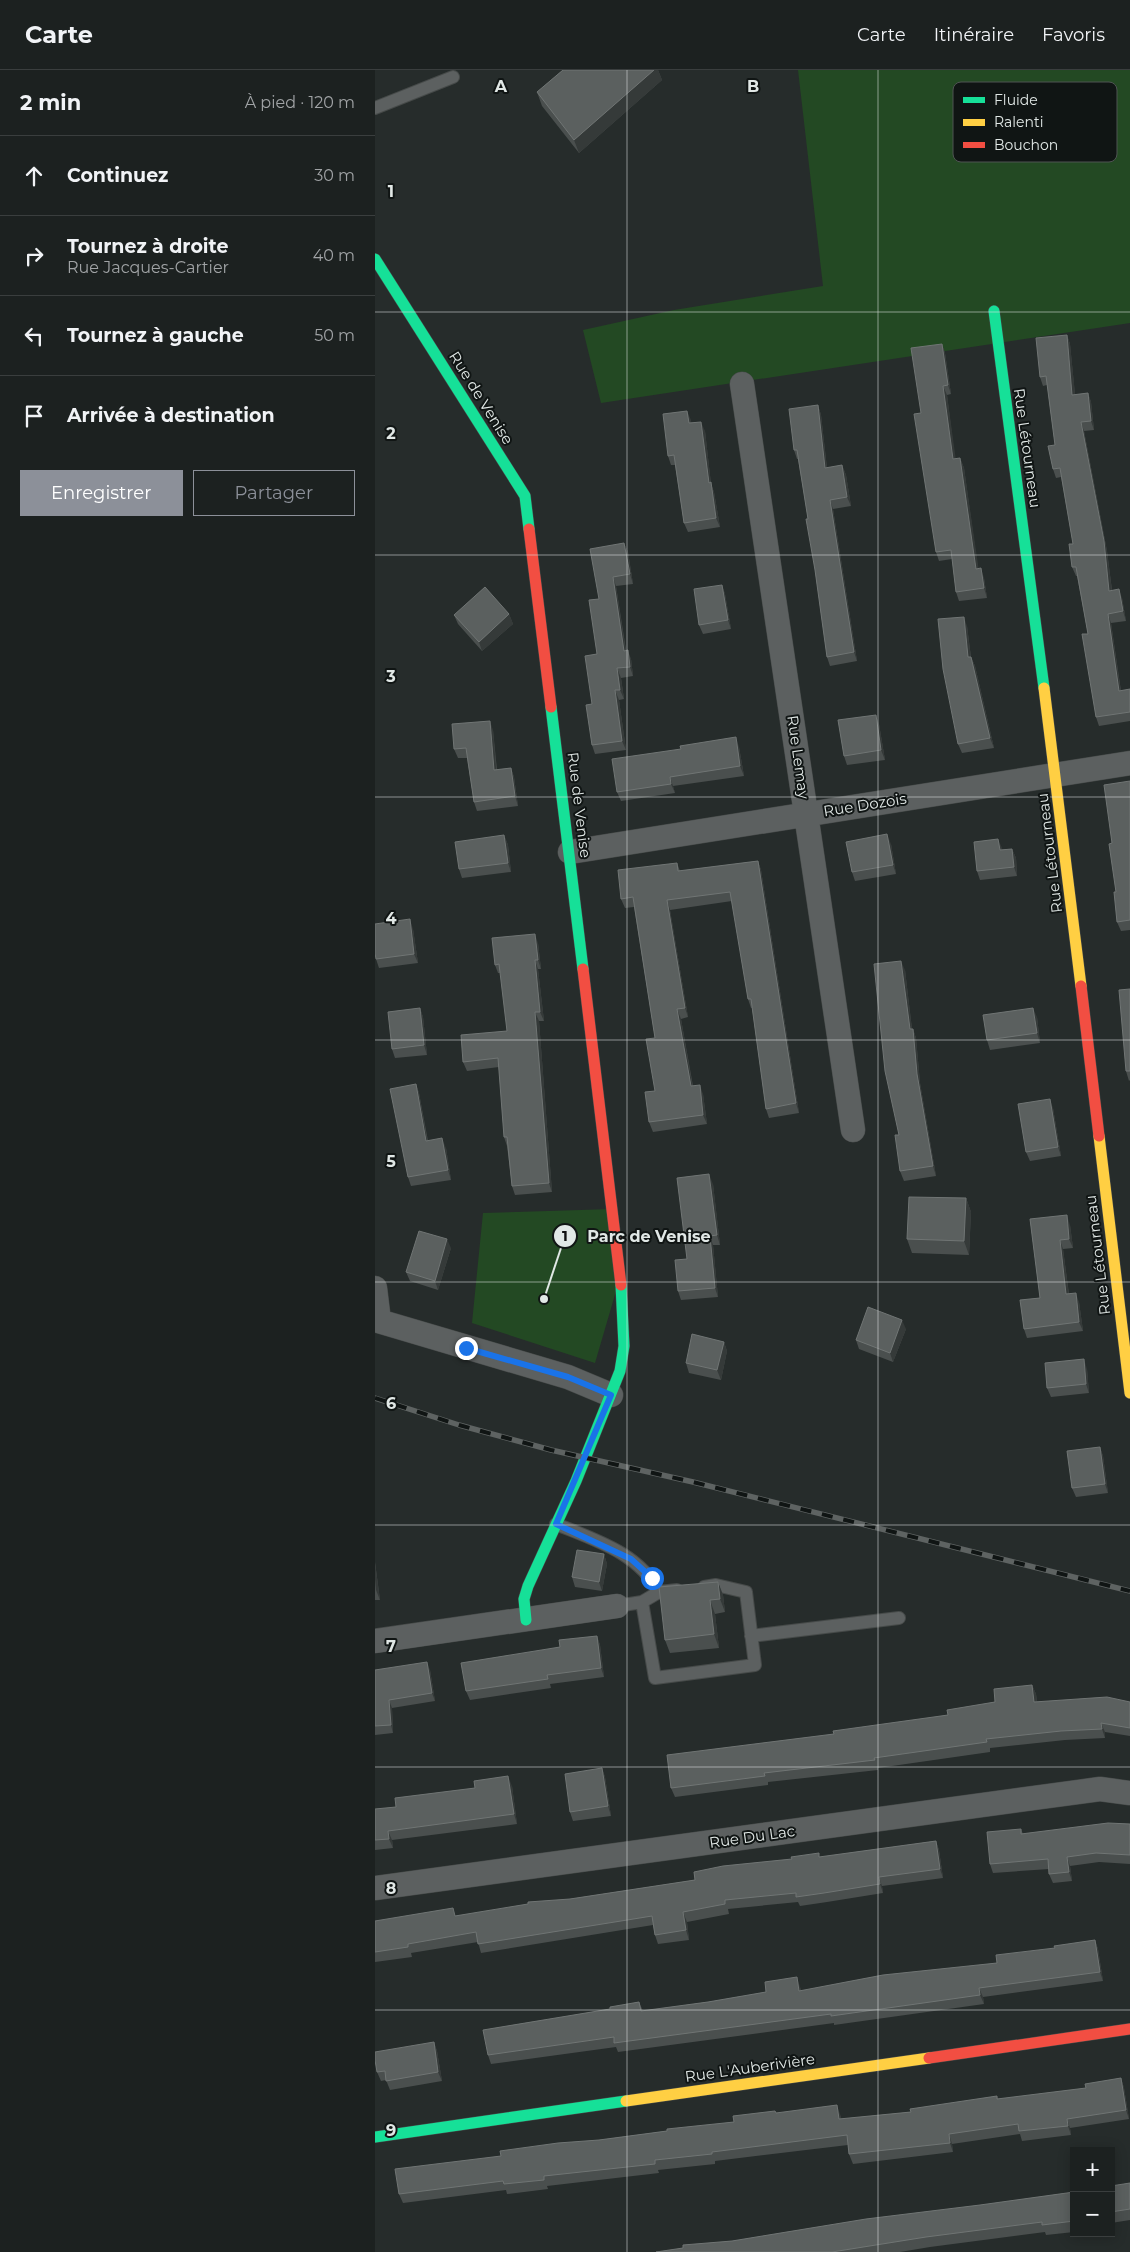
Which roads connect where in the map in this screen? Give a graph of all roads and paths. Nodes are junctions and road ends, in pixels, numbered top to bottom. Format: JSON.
{"nodes":[{"id":1,"x":453,"y":77,"type":"dead end"},
{"id":2,"x":375,"y":108,"type":"edge"},
{"id":3,"x":375,"y":259,"type":"edge"},
{"id":4,"x":994,"y":311,"type":"dead end"},
{"id":5,"x":742,"y":384,"type":"dead end"},
{"id":6,"x":1130,"y":763,"type":"edge"},
{"id":7,"x":1056,"y":775,"type":"junction"},
{"id":8,"x":806,"y":814,"type":"junction"},
{"id":9,"x":570,"y":852,"type":"junction"},
{"id":10,"x":853,"y":1130,"type":"dead end"},
{"id":11,"x":375,"y":1288,"type":"edge"},
{"id":12,"x":377,"y":1321,"type":"edge"},
{"id":13,"x":1130,"y":1393,"type":"edge"},
{"id":14,"x":611,"y":1395,"type":"junction"},
{"id":15,"x":556,"y":1524,"type":"junction"},
{"id":16,"x":659,"y":1592,"type":"junction"},
{"id":17,"x":643,"y":1602,"type":"junction"},
{"id":18,"x":617,"y":1606,"type":"joint"},
{"id":19,"x":899,"y":1618,"type":"dead end"},
{"id":20,"x":526,"y":1620,"type":"junction"},
{"id":21,"x":751,"y":1636,"type":"junction"},
{"id":22,"x":375,"y":1640,"type":"edge"},
{"id":23,"x":1130,"y":1793,"type":"edge"},
{"id":24,"x":375,"y":1888,"type":"edge"},
{"id":25,"x":1130,"y":2029,"type":"edge"},
{"id":26,"x":375,"y":2137,"type":"edge"}],
"edges":[{"from":1,"to":2,"type":"lane"},
{"from":3,"to":9,"type":"street","name":"Rue de Venise"},
{"from":4,"to":7,"type":"street","name":"Rue Létourneau"},
{"from":5,"to":8,"type":"street","name":"Rue Lemay"},
{"from":6,"to":7,"type":"street","name":"Rue Dozois"},
{"from":7,"to":8,"type":"street","name":"Rue Dozois"},
{"from":7,"to":13,"type":"street","name":"Rue Létourneau"},
{"from":8,"to":9,"type":"street","name":"Rue Dozois"},
{"from":8,"to":10,"type":"street","name":"Rue Lemay"},
{"from":9,"to":14,"type":"street","name":"Rue de Venise"},
{"from":11,"to":12,"type":"street"},
{"from":12,"to":14,"type":"street"},
{"from":14,"to":15,"type":"street","name":"Rue de Venise"},
{"from":15,"to":16,"type":"lane"},
{"from":15,"to":20,"type":"street","name":"Rue de Venise"},
{"from":16,"to":17,"type":"lane"},
{"from":16,"to":21,"type":"lane"},
{"from":17,"to":18,"type":"lane"},
{"from":17,"to":21,"type":"lane"},
{"from":18,"to":20,"type":"street"},
{"from":19,"to":21,"type":"lane"},
{"from":20,"to":22,"type":"street"},
{"from":23,"to":24,"type":"street","name":"Rue Du Lac"},
{"from":25,"to":26,"type":"street","name":"Rue L'Auberivière"}]}
